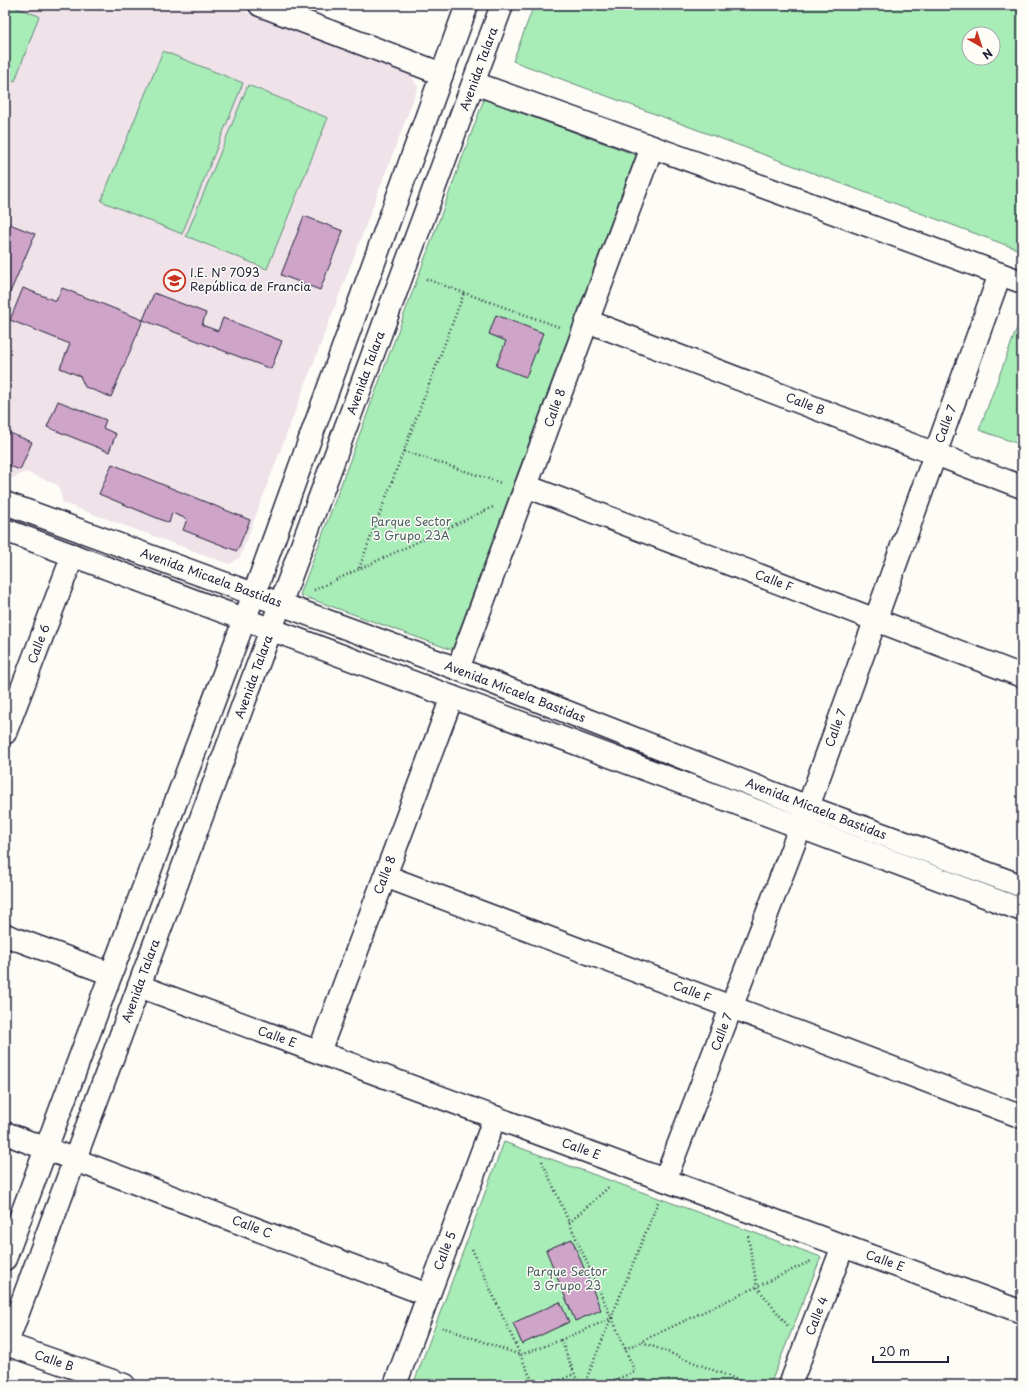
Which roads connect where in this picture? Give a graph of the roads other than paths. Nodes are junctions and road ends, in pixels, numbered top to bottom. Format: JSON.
{"nodes":[{"id":1,"x":467,"y":5,"type":"edge"},
{"id":2,"x":502,"y":5,"type":"edge"},
{"id":3,"x":265,"y":6,"type":"edge"},
{"id":4,"x":442,"y":74,"type":"junction"},
{"id":5,"x":474,"y":83,"type":"junction"},
{"id":6,"x":652,"y":147,"type":"junction"},
{"id":7,"x":1000,"y":274,"type":"junction"},
{"id":8,"x":1022,"y":282,"type":"edge"},
{"id":9,"x":584,"y":328,"type":"junction"},
{"id":10,"x":935,"y":454,"type":"junction"},
{"id":11,"x":1022,"y":487,"type":"edge"},
{"id":12,"x":525,"y":489,"type":"junction"},
{"id":13,"x":5,"y":503,"type":"edge"},
{"id":14,"x":5,"y":530,"type":"edge"},
{"id":15,"x":73,"y":555,"type":"junction"},
{"id":16,"x":254,"y":594,"type":"junction"},
{"id":17,"x":281,"y":604,"type":"junction"},
{"id":18,"x":244,"y":620,"type":"junction"},
{"id":19,"x":875,"y":620,"type":"junction"},
{"id":20,"x":271,"y":630,"type":"junction"},
{"id":21,"x":458,"y":669,"type":"junction"},
{"id":22,"x":1022,"y":676,"type":"edge"},
{"id":23,"x":452,"y":697,"type":"junction"},
{"id":24,"x":5,"y":733,"type":"edge"},
{"id":25,"x":808,"y":807,"type":"junction"},
{"id":26,"x":800,"y":827,"type":"junction"},
{"id":27,"x":385,"y":876,"type":"junction"},
{"id":28,"x":1022,"y":886,"type":"edge"},
{"id":29,"x":1022,"y":910,"type":"edge"},
{"id":30,"x":5,"y":935,"type":"edge"},
{"id":31,"x":111,"y":974,"type":"junction"},
{"id":32,"x":139,"y":986,"type":"junction"},
{"id":33,"x":731,"y":1007,"type":"junction"},
{"id":34,"x":318,"y":1052,"type":"junction"},
{"id":35,"x":495,"y":1117,"type":"junction"},
{"id":36,"x":1022,"y":1117,"type":"edge"},
{"id":37,"x":5,"y":1133,"type":"edge"},
{"id":38,"x":46,"y":1148,"type":"junction"},
{"id":39,"x":75,"y":1159,"type":"junction"},
{"id":40,"x":665,"y":1180,"type":"junction"},
{"id":41,"x":843,"y":1246,"type":"junction"},
{"id":42,"x":5,"y":1259,"type":"edge"},
{"id":43,"x":428,"y":1295,"type":"junction"},
{"id":44,"x":1022,"y":1312,"type":"edge"},
{"id":45,"x":6,"y":1346,"type":"edge"},
{"id":46,"x":124,"y":1385,"type":"edge"},
{"id":47,"x":395,"y":1385,"type":"edge"},
{"id":48,"x":790,"y":1385,"type":"edge"}],
"edges":[{"from":1,"to":4,"type":"street"},
{"from":2,"to":5,"type":"street","name":"Avenida Talara"},
{"from":3,"to":4,"type":"street"},
{"from":4,"to":16,"type":"street"},
{"from":5,"to":6,"type":"street"},
{"from":5,"to":17,"type":"street","name":"Avenida Talara"},
{"from":6,"to":7,"type":"street"},
{"from":6,"to":9,"type":"street","name":"Calle 8"},
{"from":7,"to":8,"type":"street"},
{"from":7,"to":10,"type":"street","name":"Calle 7"},
{"from":9,"to":10,"type":"street","name":"Calle B"},
{"from":9,"to":12,"type":"street","name":"Calle 8"},
{"from":10,"to":11,"type":"street","name":"Calle B"},
{"from":10,"to":19,"type":"street","name":"Calle 7"},
{"from":12,"to":19,"type":"street","name":"Calle F"},
{"from":12,"to":21,"type":"street","name":"Calle 8"},
{"from":13,"to":16,"type":"street","name":"Avenida Micaela Bastidas"},
{"from":14,"to":15,"type":"street","name":"Avenida Micaela Bastidas"},
{"from":15,"to":18,"type":"street","name":"Avenida Micaela Bastidas"},
{"from":15,"to":24,"type":"street","name":"Calle 6"},
{"from":16,"to":17,"type":"street","name":"Avenida Micaela Bastidas"},
{"from":16,"to":18,"type":"street"},
{"from":17,"to":20,"type":"street","name":"Avenida Talara"},
{"from":17,"to":21,"type":"street","name":"Avenida Micaela Bastidas"},
{"from":18,"to":20,"type":"street","name":"Avenida Micaela Bastidas"},
{"from":18,"to":31,"type":"street"},
{"from":19,"to":22,"type":"street","name":"Calle F"},
{"from":19,"to":25,"type":"street","name":"Calle 7"},
{"from":20,"to":23,"type":"street","name":"Avenida Micaela Bastidas"},
{"from":20,"to":32,"type":"street","name":"Avenida Talara"},
{"from":21,"to":25,"type":"street","name":"Avenida Micaela Bastidas"},
{"from":23,"to":26,"type":"street","name":"Avenida Micaela Bastidas"},
{"from":23,"to":27,"type":"street","name":"Calle 8"},
{"from":25,"to":26,"type":"street","name":"Calle 7"},
{"from":25,"to":28,"type":"street","name":"Avenida Micaela Bastidas"},
{"from":26,"to":29,"type":"street","name":"Avenida Micaela Bastidas"},
{"from":26,"to":33,"type":"street","name":"Calle 7"},
{"from":27,"to":33,"type":"street","name":"Calle F"},
{"from":27,"to":34,"type":"street","name":"Calle 8"},
{"from":30,"to":31,"type":"street"},
{"from":31,"to":38,"type":"street"},
{"from":32,"to":34,"type":"street","name":"Calle E"},
{"from":32,"to":39,"type":"street","name":"Avenida Talara"},
{"from":33,"to":36,"type":"street","name":"Calle F"},
{"from":33,"to":40,"type":"street","name":"Calle 7"},
{"from":34,"to":35,"type":"street","name":"Calle E"},
{"from":35,"to":40,"type":"street","name":"Calle E"},
{"from":35,"to":43,"type":"street","name":"Calle 5"},
{"from":37,"to":38,"type":"street","name":"Calle C"},
{"from":38,"to":39,"type":"street","name":"Calle C"},
{"from":38,"to":42,"type":"street"},
{"from":39,"to":43,"type":"street","name":"Calle C"},
{"from":39,"to":45,"type":"street","name":"Avenida Talara"},
{"from":40,"to":41,"type":"street","name":"Calle E"},
{"from":41,"to":44,"type":"street","name":"Calle E"},
{"from":41,"to":48,"type":"street","name":"Calle 4"},
{"from":43,"to":47,"type":"street","name":"Calle 5"},
{"from":45,"to":46,"type":"street","name":"Calle B"}]}
